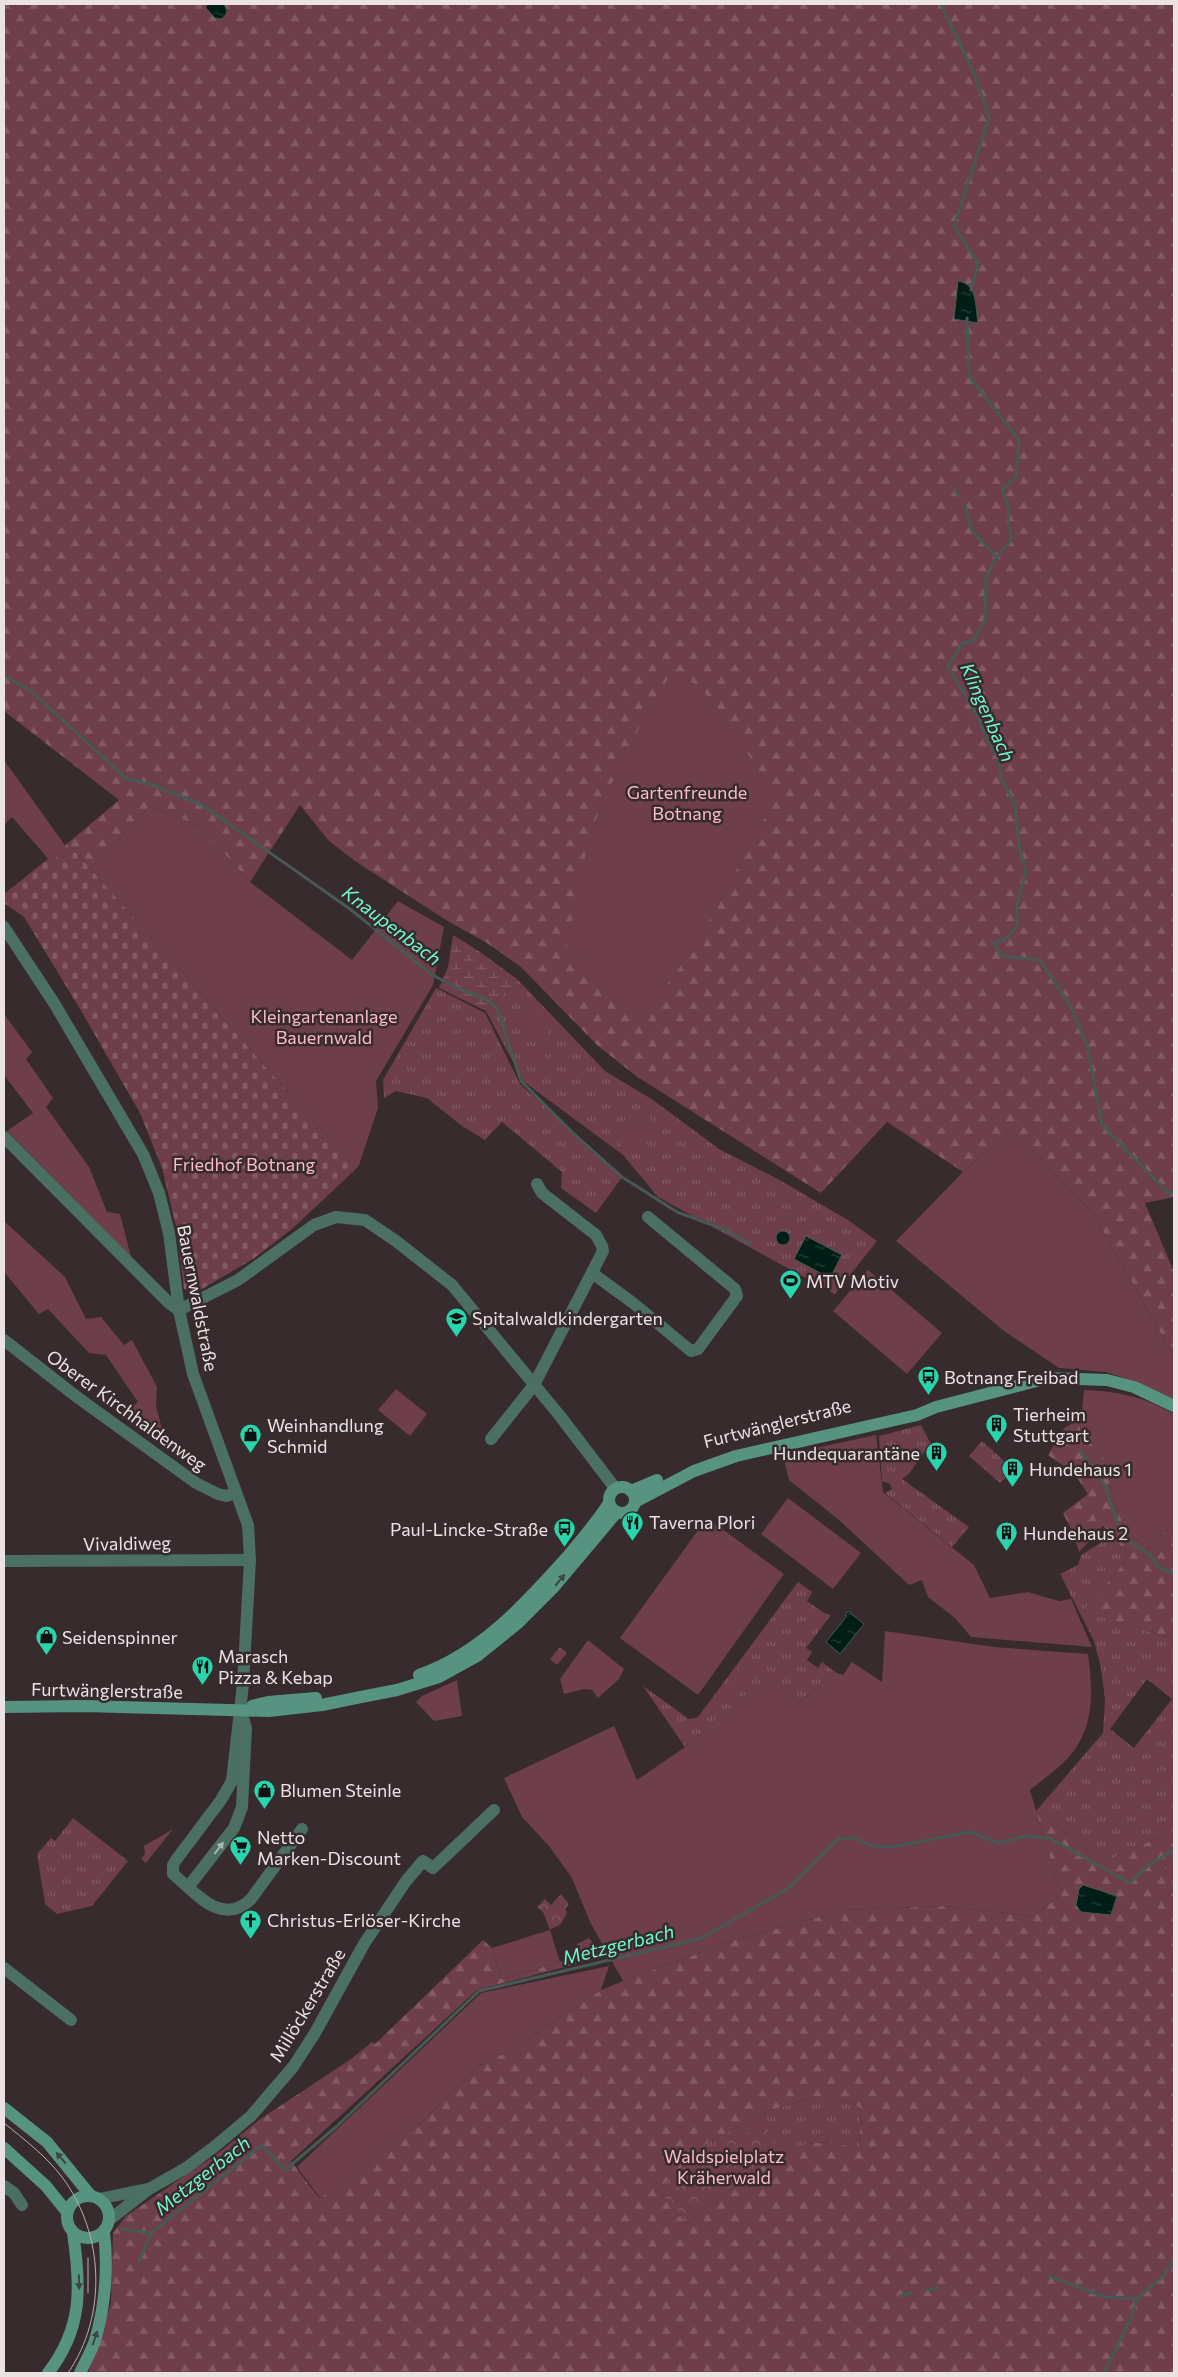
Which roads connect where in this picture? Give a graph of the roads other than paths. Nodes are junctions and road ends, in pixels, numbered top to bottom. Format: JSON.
{"nodes":[{"id":1,"x":4,"y":926,"type":"edge"},
{"id":2,"x":4,"y":1137,"type":"edge"},
{"id":3,"x":537,"y":1184,"type":"dead end"},
{"id":4,"x":648,"y":1217,"type":"dead end"},
{"id":5,"x":592,"y":1273,"type":"junction"},
{"id":6,"x":176,"y":1278,"type":"junction"},
{"id":7,"x":154,"y":1287,"type":"junction"},
{"id":8,"x":179,"y":1310,"type":"junction"},
{"id":9,"x":4,"y":1340,"type":"edge"},
{"id":10,"x":534,"y":1385,"type":"junction"},
{"id":11,"x":1174,"y":1406,"type":"edge"},
{"id":12,"x":491,"y":1439,"type":"dead end"},
{"id":13,"x":615,"y":1488,"type":"junction"},
{"id":14,"x":235,"y":1493,"type":"junction"},
{"id":15,"x":633,"y":1496,"type":"junction"},
{"id":16,"x":613,"y":1507,"type":"junction"},
{"id":17,"x":250,"y":1560,"type":"junction"},
{"id":18,"x":4,"y":1561,"type":"edge"},
{"id":19,"x":4,"y":1707,"type":"edge"},
{"id":20,"x":240,"y":1709,"type":"junction"},
{"id":21,"x":227,"y":1791,"type":"junction"},
{"id":22,"x":244,"y":1797,"type":"junction"},
{"id":23,"x":494,"y":1810,"type":"dead end"},
{"id":24,"x":302,"y":1829,"type":"dead end"},
{"id":25,"x":189,"y":1886,"type":"junction"},
{"id":26,"x":4,"y":1968,"type":"edge"},
{"id":27,"x":71,"y":2020,"type":"dead end"},
{"id":28,"x":4,"y":2108,"type":"edge"},
{"id":29,"x":4,"y":2148,"type":"edge"},
{"id":30,"x":4,"y":2186,"type":"edge"},
{"id":31,"x":149,"y":2189,"type":"junction"},
{"id":32,"x":95,"y":2198,"type":"junction"},
{"id":33,"x":22,"y":2205,"type":"dead end"},
{"id":34,"x":67,"y":2212,"type":"junction"},
{"id":35,"x":107,"y":2226,"type":"junction"},
{"id":36,"x":73,"y":2233,"type":"junction"},
{"id":37,"x":48,"y":2373,"type":"edge"},
{"id":38,"x":80,"y":2373,"type":"edge"}],
"edges":[{"from":1,"to":6,"type":"street","name":"Bauernwaldstraße"},
{"from":2,"to":7,"type":"street"},
{"from":3,"to":5,"type":"street"},
{"from":4,"to":5,"type":"street"},
{"from":5,"to":10,"type":"street"},
{"from":6,"to":7,"type":"street"},
{"from":6,"to":8,"type":"street","name":"Bauernwaldstraße"},
{"from":7,"to":8,"type":"street"},
{"from":8,"to":10,"type":"street"},
{"from":8,"to":14,"type":"street","name":"Bauernwaldstraße"},
{"from":9,"to":14,"type":"street","name":"Oberer Kirchhaldenweg"},
{"from":10,"to":12,"type":"street"},
{"from":10,"to":13,"type":"street"},
{"from":11,"to":15,"type":"main road","name":"Furtwänglerstraße"},
{"from":13,"to":15,"type":"main road"},
{"from":13,"to":16,"type":"main road"},
{"from":14,"to":17,"type":"street","name":"Bauernwaldstraße"},
{"from":15,"to":16,"type":"main road"},
{"from":16,"to":20,"type":"main road","name":"Furtwänglerstraße"},
{"from":17,"to":18,"type":"street","name":"Vivaldiweg"},
{"from":17,"to":20,"type":"street","name":"Bauernwaldstraße"},
{"from":19,"to":20,"type":"main road","name":"Furtwänglerstraße"},
{"from":20,"to":21,"type":"street","name":"Bauernwaldstraße"},
{"from":20,"to":22,"type":"street"},
{"from":21,"to":22,"type":"street"},
{"from":21,"to":25,"type":"street","name":"Bauernwaldstraße"},
{"from":25,"to":22,"type":"street","one_way":true},
{"from":23,"to":31,"type":"street","name":"Millöckerstraße"},
{"from":24,"to":25,"type":"street","name":"Bauernwaldstraße"},
{"from":26,"to":27,"type":"street"},
{"from":32,"to":28,"type":"main road","one_way":true},
{"from":29,"to":34,"type":"main road"},
{"from":30,"to":33,"type":"street"},
{"from":31,"to":32,"type":"street","name":"Millöckerstraße"},
{"from":31,"to":35,"type":"street","name":"Millöckerstraße"},
{"from":32,"to":34,"type":"main road"},
{"from":32,"to":35,"type":"main road"},
{"from":34,"to":36,"type":"main road"},
{"from":35,"to":36,"type":"main road"},
{"from":38,"to":35,"type":"main road","one_way":true},
{"from":36,"to":37,"type":"main road","one_way":true}]}
